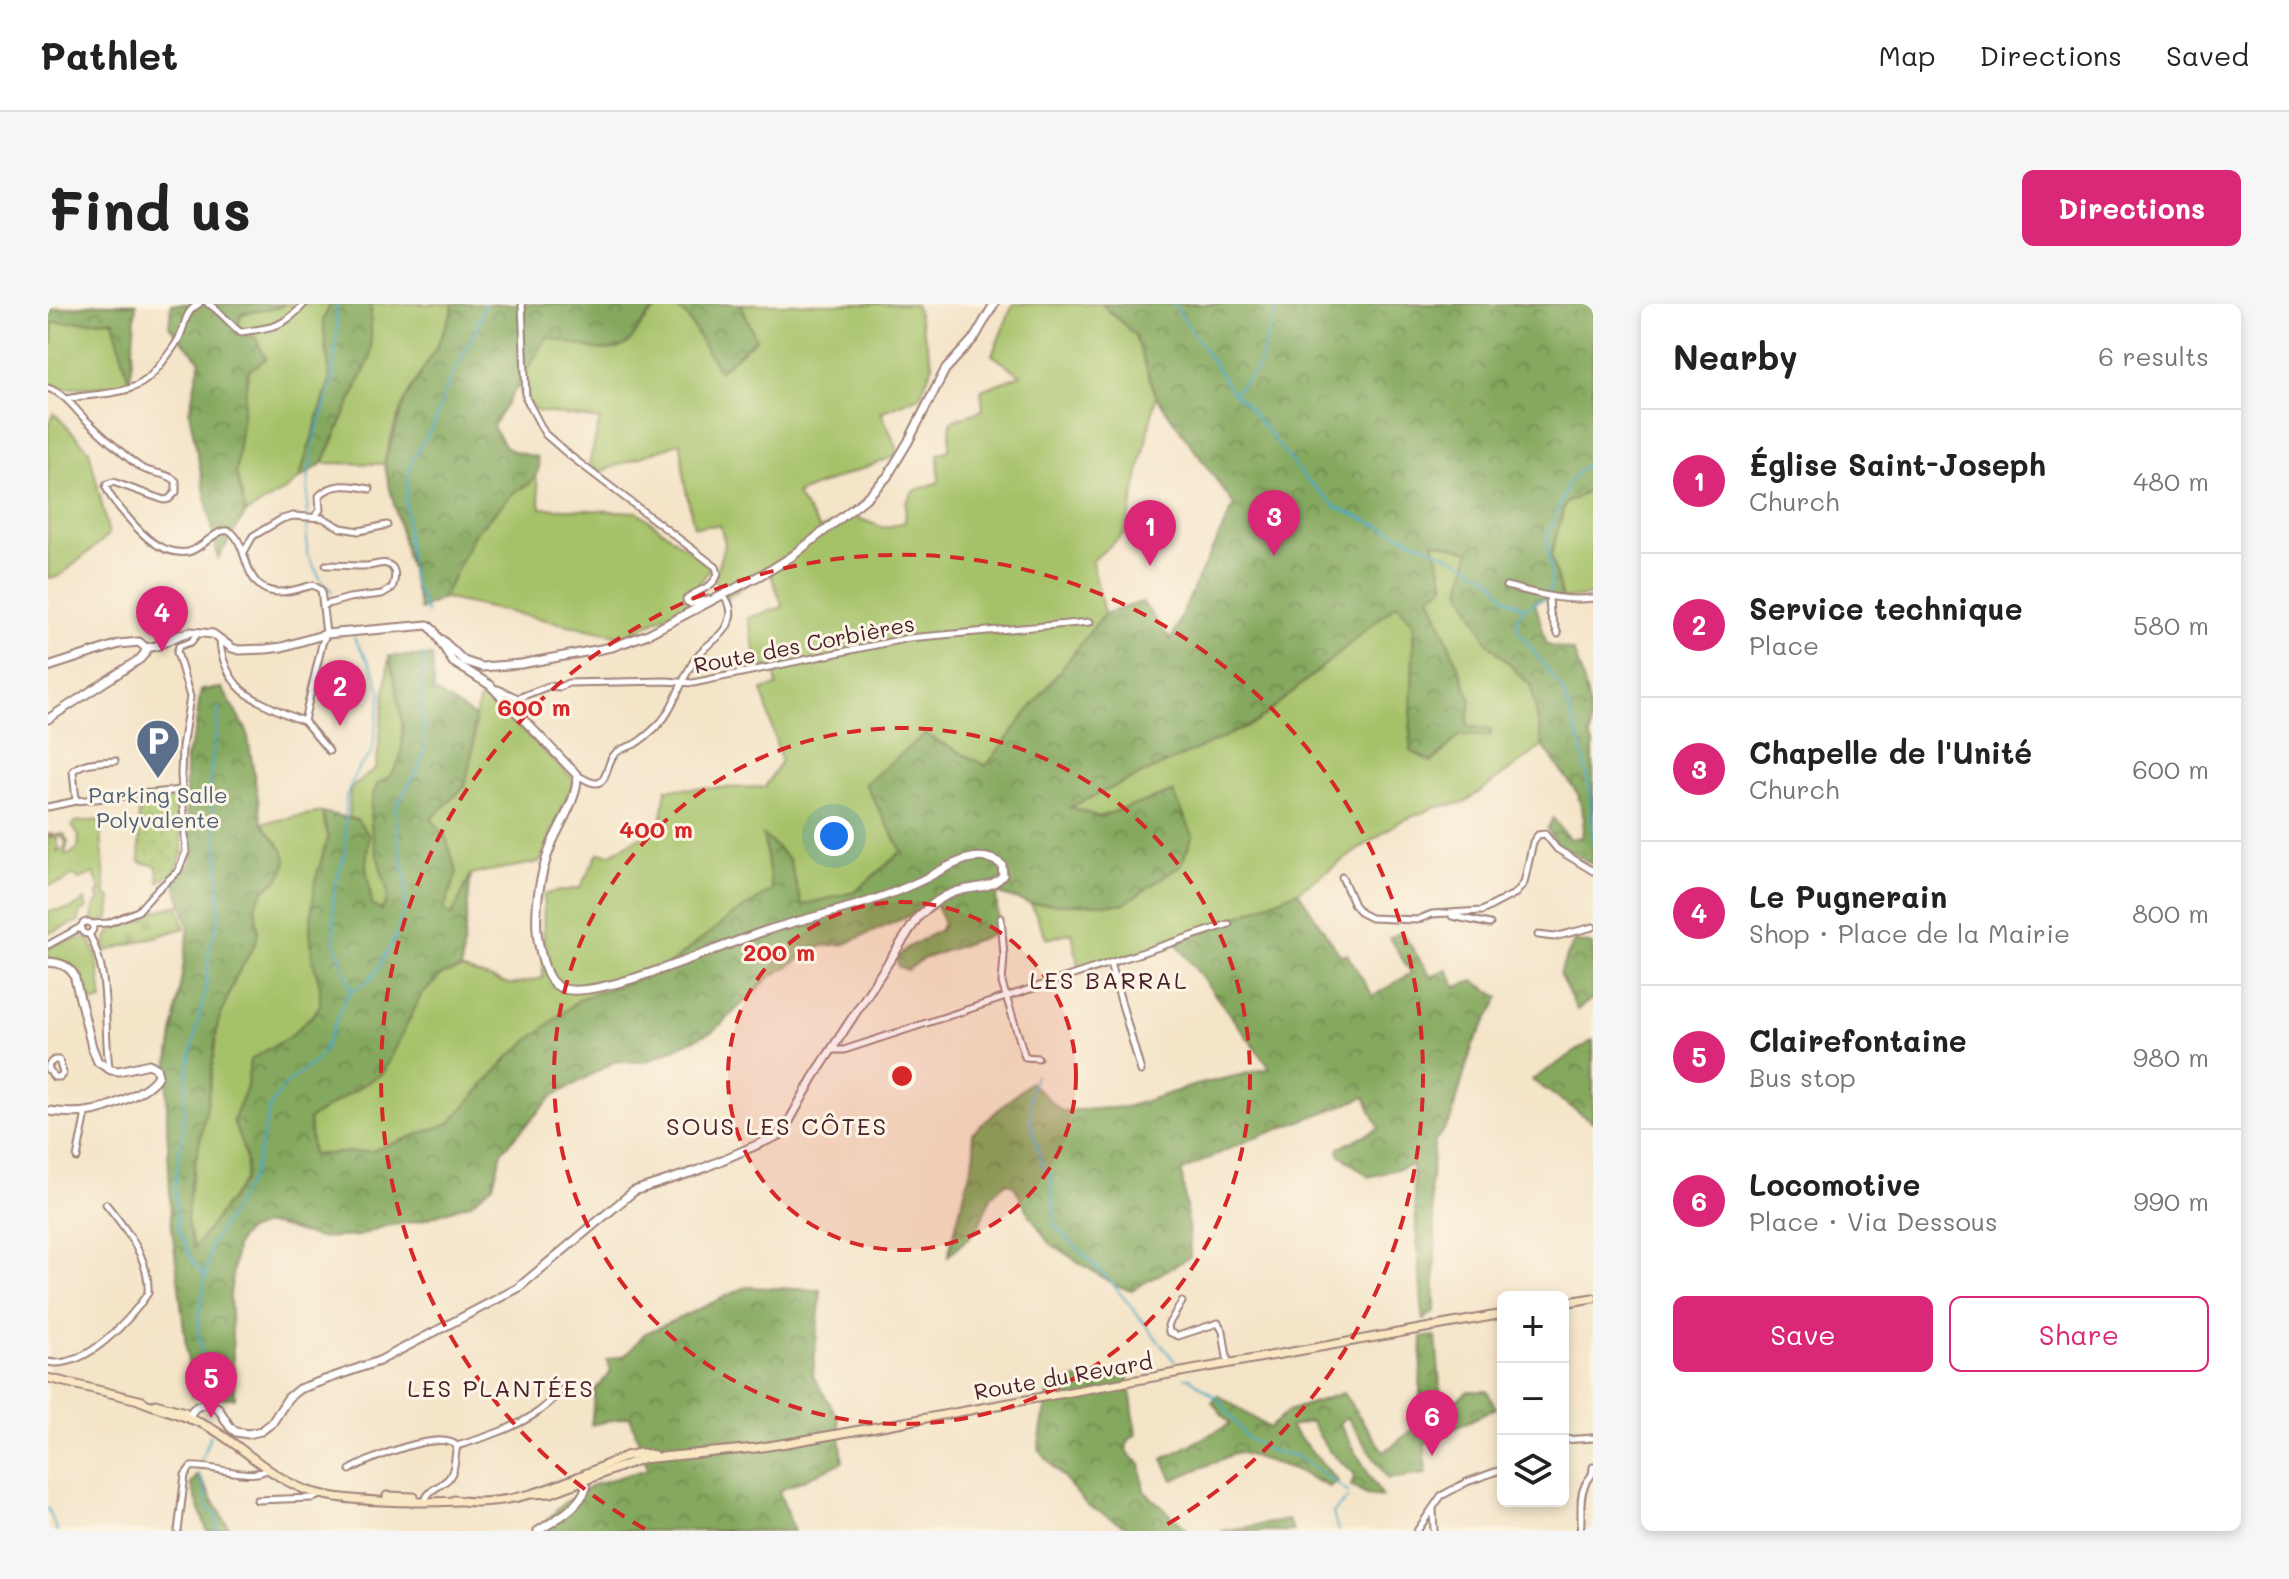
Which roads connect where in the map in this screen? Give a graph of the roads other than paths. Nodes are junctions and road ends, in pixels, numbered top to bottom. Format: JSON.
{"nodes":[{"id":1,"x":199,"y":304,"type":"edge"},
{"id":2,"x":208,"y":304,"type":"edge"},
{"id":3,"x":304,"y":304,"type":"edge"},
{"id":4,"x":522,"y":304,"type":"edge"},
{"id":5,"x":994,"y":304,"type":"edge"},
{"id":6,"x":48,"y":388,"type":"edge"},
{"id":7,"x":67,"y":399,"type":"junction"},
{"id":8,"x":370,"y":489,"type":"dead end"},
{"id":9,"x":313,"y":516,"type":"junction"},
{"id":10,"x":387,"y":525,"type":"dead end"},
{"id":11,"x":243,"y":552,"type":"junction"},
{"id":12,"x":326,"y":565,"type":"dead end"},
{"id":13,"x":1506,"y":586,"type":"dead end"},
{"id":14,"x":724,"y":596,"type":"junction"},
{"id":15,"x":1547,"y":596,"type":"junction"},
{"id":16,"x":1593,"y":598,"type":"edge"},
{"id":17,"x":714,"y":601,"type":"junction"},
{"id":18,"x":324,"y":605,"type":"junction"},
{"id":19,"x":1090,"y":622,"type":"dead end"},
{"id":20,"x":433,"y":630,"type":"junction"},
{"id":21,"x":200,"y":631,"type":"junction"},
{"id":22,"x":326,"y":634,"type":"junction"},
{"id":23,"x":1558,"y":634,"type":"dead end"},
{"id":24,"x":220,"y":638,"type":"junction"},
{"id":25,"x":146,"y":648,"type":"junction"},
{"id":26,"x":48,"y":667,"type":"edge"},
{"id":27,"x":681,"y":682,"type":"junction"},
{"id":28,"x":490,"y":685,"type":"junction"},
{"id":29,"x":48,"y":719,"type":"edge"},
{"id":30,"x":304,"y":721,"type":"junction"},
{"id":31,"x":329,"y":751,"type":"dead end"},
{"id":32,"x":115,"y":761,"type":"dead end"},
{"id":33,"x":577,"y":775,"type":"junction"},
{"id":34,"x":181,"y":790,"type":"junction"},
{"id":35,"x":76,"y":801,"type":"junction"},
{"id":36,"x":48,"y":807,"type":"edge"},
{"id":37,"x":1593,"y":871,"type":"edge"},
{"id":38,"x":1342,"y":877,"type":"dead end"},
{"id":39,"x":1445,"y":914,"type":"junction"},
{"id":40,"x":1001,"y":918,"type":"dead end"},
{"id":41,"x":1229,"y":924,"type":"dead end"},
{"id":42,"x":1490,"y":924,"type":"dead end"},
{"id":43,"x":1593,"y":927,"type":"edge"},
{"id":44,"x":87,"y":930,"type":"junction"},
{"id":45,"x":1538,"y":935,"type":"dead end"},
{"id":46,"x":48,"y":945,"type":"edge"},
{"id":47,"x":48,"y":962,"type":"edge"},
{"id":48,"x":1110,"y":963,"type":"junction"},
{"id":49,"x":1006,"y":997,"type":"junction"},
{"id":50,"x":832,"y":1050,"type":"junction"},
{"id":51,"x":1038,"y":1058,"type":"dead end"},
{"id":52,"x":109,"y":1068,"type":"junction"},
{"id":53,"x":1141,"y":1071,"type":"dead end"},
{"id":54,"x":48,"y":1111,"type":"edge"},
{"id":55,"x":84,"y":1113,"type":"junction"},
{"id":56,"x":77,"y":1158,"type":"dead end"},
{"id":57,"x":106,"y":1204,"type":"dead end"},
{"id":58,"x":1589,"y":1299,"type":"edge"},
{"id":59,"x":1182,"y":1302,"type":"dead end"},
{"id":60,"x":1569,"y":1304,"type":"edge"},
{"id":61,"x":1497,"y":1318,"type":"edge"},
{"id":62,"x":48,"y":1362,"type":"edge"},
{"id":63,"x":1228,"y":1365,"type":"junction"},
{"id":64,"x":48,"y":1378,"type":"edge"},
{"id":65,"x":566,"y":1387,"type":"dead end"},
{"id":66,"x":194,"y":1418,"type":"junction"},
{"id":67,"x":1593,"y":1438,"type":"edge"},
{"id":68,"x":1569,"y":1440,"type":"edge"},
{"id":69,"x":457,"y":1446,"type":"junction"},
{"id":70,"x":264,"y":1466,"type":"junction"},
{"id":71,"x":1593,"y":1467,"type":"edge"},
{"id":72,"x":350,"y":1470,"type":"dead end"},
{"id":73,"x":1497,"y":1471,"type":"edge"},
{"id":74,"x":1593,"y":1475,"type":"edge"},
{"id":75,"x":579,"y":1480,"type":"junction"},
{"id":76,"x":321,"y":1495,"type":"junction"},
{"id":77,"x":425,"y":1499,"type":"junction"},
{"id":78,"x":257,"y":1500,"type":"dead end"},
{"id":79,"x":1433,"y":1508,"type":"junction"},
{"id":80,"x":178,"y":1531,"type":"edge"},
{"id":81,"x":538,"y":1531,"type":"edge"},
{"id":82,"x":1417,"y":1531,"type":"edge"},
{"id":83,"x":1434,"y":1531,"type":"edge"},
{"id":84,"x":1580,"y":1531,"type":"edge"}],
"edges":[{"from":1,"to":7,"type":"street"},
{"from":2,"to":3,"type":"street"},
{"from":4,"to":17,"type":"street"},
{"from":5,"to":14,"type":"street"},
{"from":6,"to":7,"type":"street"},
{"from":7,"to":11,"type":"street"},
{"from":8,"to":9,"type":"street"},
{"from":9,"to":10,"type":"street"},
{"from":9,"to":11,"type":"street"},
{"from":11,"to":18,"type":"street"},
{"from":12,"to":18,"type":"street"},
{"from":13,"to":15,"type":"street"},
{"from":14,"to":17,"type":"street"},
{"from":14,"to":27,"type":"street"},
{"from":15,"to":16,"type":"street"},
{"from":15,"to":23,"type":"street"},
{"from":17,"to":20,"type":"street"},
{"from":18,"to":22,"type":"street"},
{"from":19,"to":27,"type":"street","name":"Route des Corbières"},
{"from":20,"to":22,"type":"street"},
{"from":20,"to":28,"type":"street"},
{"from":21,"to":24,"type":"street"},
{"from":21,"to":25,"type":"street"},
{"from":21,"to":34,"type":"street"},
{"from":22,"to":24,"type":"street"},
{"from":22,"to":30,"type":"street"},
{"from":24,"to":30,"type":"street"},
{"from":25,"to":26,"type":"street"},
{"from":25,"to":29,"type":"street"},
{"from":27,"to":28,"type":"street","name":"Route des Corbières"},
{"from":27,"to":33,"type":"street"},
{"from":28,"to":33,"type":"street"},
{"from":30,"to":31,"type":"street"},
{"from":32,"to":35,"type":"street"},
{"from":33,"to":50,"type":"street"},
{"from":34,"to":35,"type":"street"},
{"from":34,"to":44,"type":"street"},
{"from":35,"to":36,"type":"street"},
{"from":37,"to":39,"type":"street"},
{"from":38,"to":39,"type":"street"},
{"from":39,"to":42,"type":"street"},
{"from":40,"to":49,"type":"street"},
{"from":41,"to":48,"type":"street"},
{"from":43,"to":45,"type":"street"},
{"from":44,"to":46,"type":"street"},
{"from":44,"to":52,"type":"street"},
{"from":47,"to":52,"type":"street"},
{"from":48,"to":49,"type":"street"},
{"from":48,"to":53,"type":"street"},
{"from":49,"to":50,"type":"street"},
{"from":49,"to":51,"type":"street"},
{"from":50,"to":66,"type":"street"},
{"from":52,"to":55,"type":"street"},
{"from":54,"to":55,"type":"street"},
{"from":55,"to":56,"type":"street"},
{"from":57,"to":62,"type":"street"},
{"from":58,"to":60,"type":"main road"},
{"from":59,"to":63,"type":"street"},
{"from":61,"to":63,"type":"main road","name":"Route du Revard"},
{"from":63,"to":75,"type":"main road","name":"Route du Revard"},
{"from":64,"to":66,"type":"main road","name":"Route du Revard"},
{"from":65,"to":69,"type":"street"},
{"from":66,"to":70,"type":"main road","name":"Route du Revard"},
{"from":67,"to":68,"type":"street"},
{"from":69,"to":72,"type":"street"},
{"from":69,"to":77,"type":"street"},
{"from":70,"to":76,"type":"main road","name":"Route du Revard"},
{"from":70,"to":80,"type":"street"},
{"from":71,"to":74,"type":"street"},
{"from":73,"to":79,"type":"street"},
{"from":74,"to":84,"type":"street"},
{"from":75,"to":77,"type":"main road","name":"Route du Revard"},
{"from":75,"to":81,"type":"street"},
{"from":76,"to":77,"type":"main road","name":"Route du Revard"},
{"from":76,"to":78,"type":"street"},
{"from":79,"to":82,"type":"street"},
{"from":79,"to":83,"type":"street"}]}
